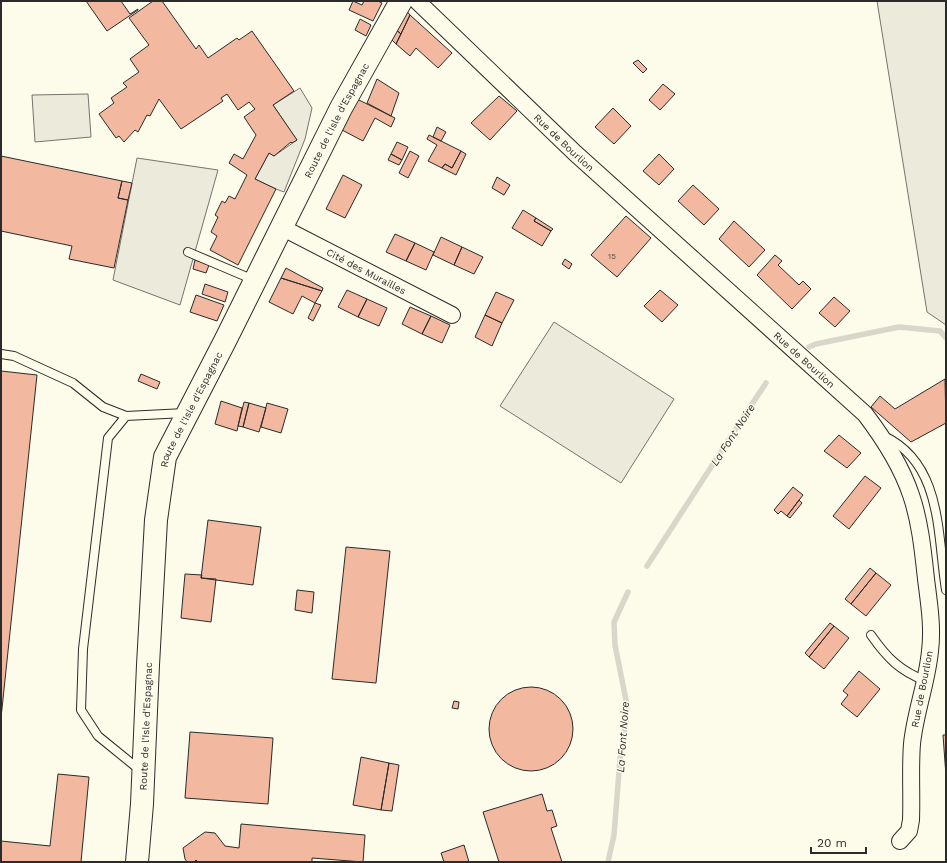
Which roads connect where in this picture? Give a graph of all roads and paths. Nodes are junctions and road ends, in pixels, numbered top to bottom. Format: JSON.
{"nodes":[{"id":1,"x":401,"y":1,"type":"edge"},
{"id":2,"x":417,"y":1,"type":"edge"},
{"id":3,"x":281,"y":227,"type":"junction"},
{"id":4,"x":188,"y":252,"type":"dead end"},
{"id":5,"x":255,"y":280,"type":"junction"},
{"id":6,"x":452,"y":316,"type":"dead end"},
{"id":7,"x":1,"y":354,"type":"edge"},
{"id":8,"x":188,"y":413,"type":"junction"},
{"id":9,"x":126,"y":416,"type":"junction"},
{"id":10,"x":881,"y":435,"type":"junction"},
{"id":11,"x":946,"y":590,"type":"edge"},
{"id":12,"x":871,"y":635,"type":"dead end"},
{"id":13,"x":926,"y":681,"type":"junction"},
{"id":14,"x":143,"y":773,"type":"junction"},
{"id":15,"x":900,"y":841,"type":"dead end"},
{"id":16,"x":137,"y":862,"type":"edge"}],
"edges":[{"from":1,"to":3,"type":"street","name":"Route de l'Isle d'Espagnac"},
{"from":2,"to":10,"type":"street","name":"Rue de Bourlion"},
{"from":3,"to":5,"type":"street","name":"Route de l'Isle d'Espagnac"},
{"from":3,"to":6,"type":"street","name":"Cité des Murailles"},
{"from":4,"to":5,"type":"lane"},
{"from":5,"to":8,"type":"street","name":"Route de l'Isle d'Espagnac"},
{"from":7,"to":9,"type":"lane"},
{"from":8,"to":9,"type":"lane"},
{"from":8,"to":14,"type":"street","name":"Route de l'Isle d'Espagnac"},
{"from":9,"to":14,"type":"lane"},
{"from":10,"to":11,"type":"lane"},
{"from":10,"to":13,"type":"street","name":"Rue de Bourlion"},
{"from":12,"to":13,"type":"lane"},
{"from":13,"to":15,"type":"street","name":"Rue de Bourlion"},
{"from":14,"to":16,"type":"street","name":"Route de l'Isle d'Espagnac"}]}
